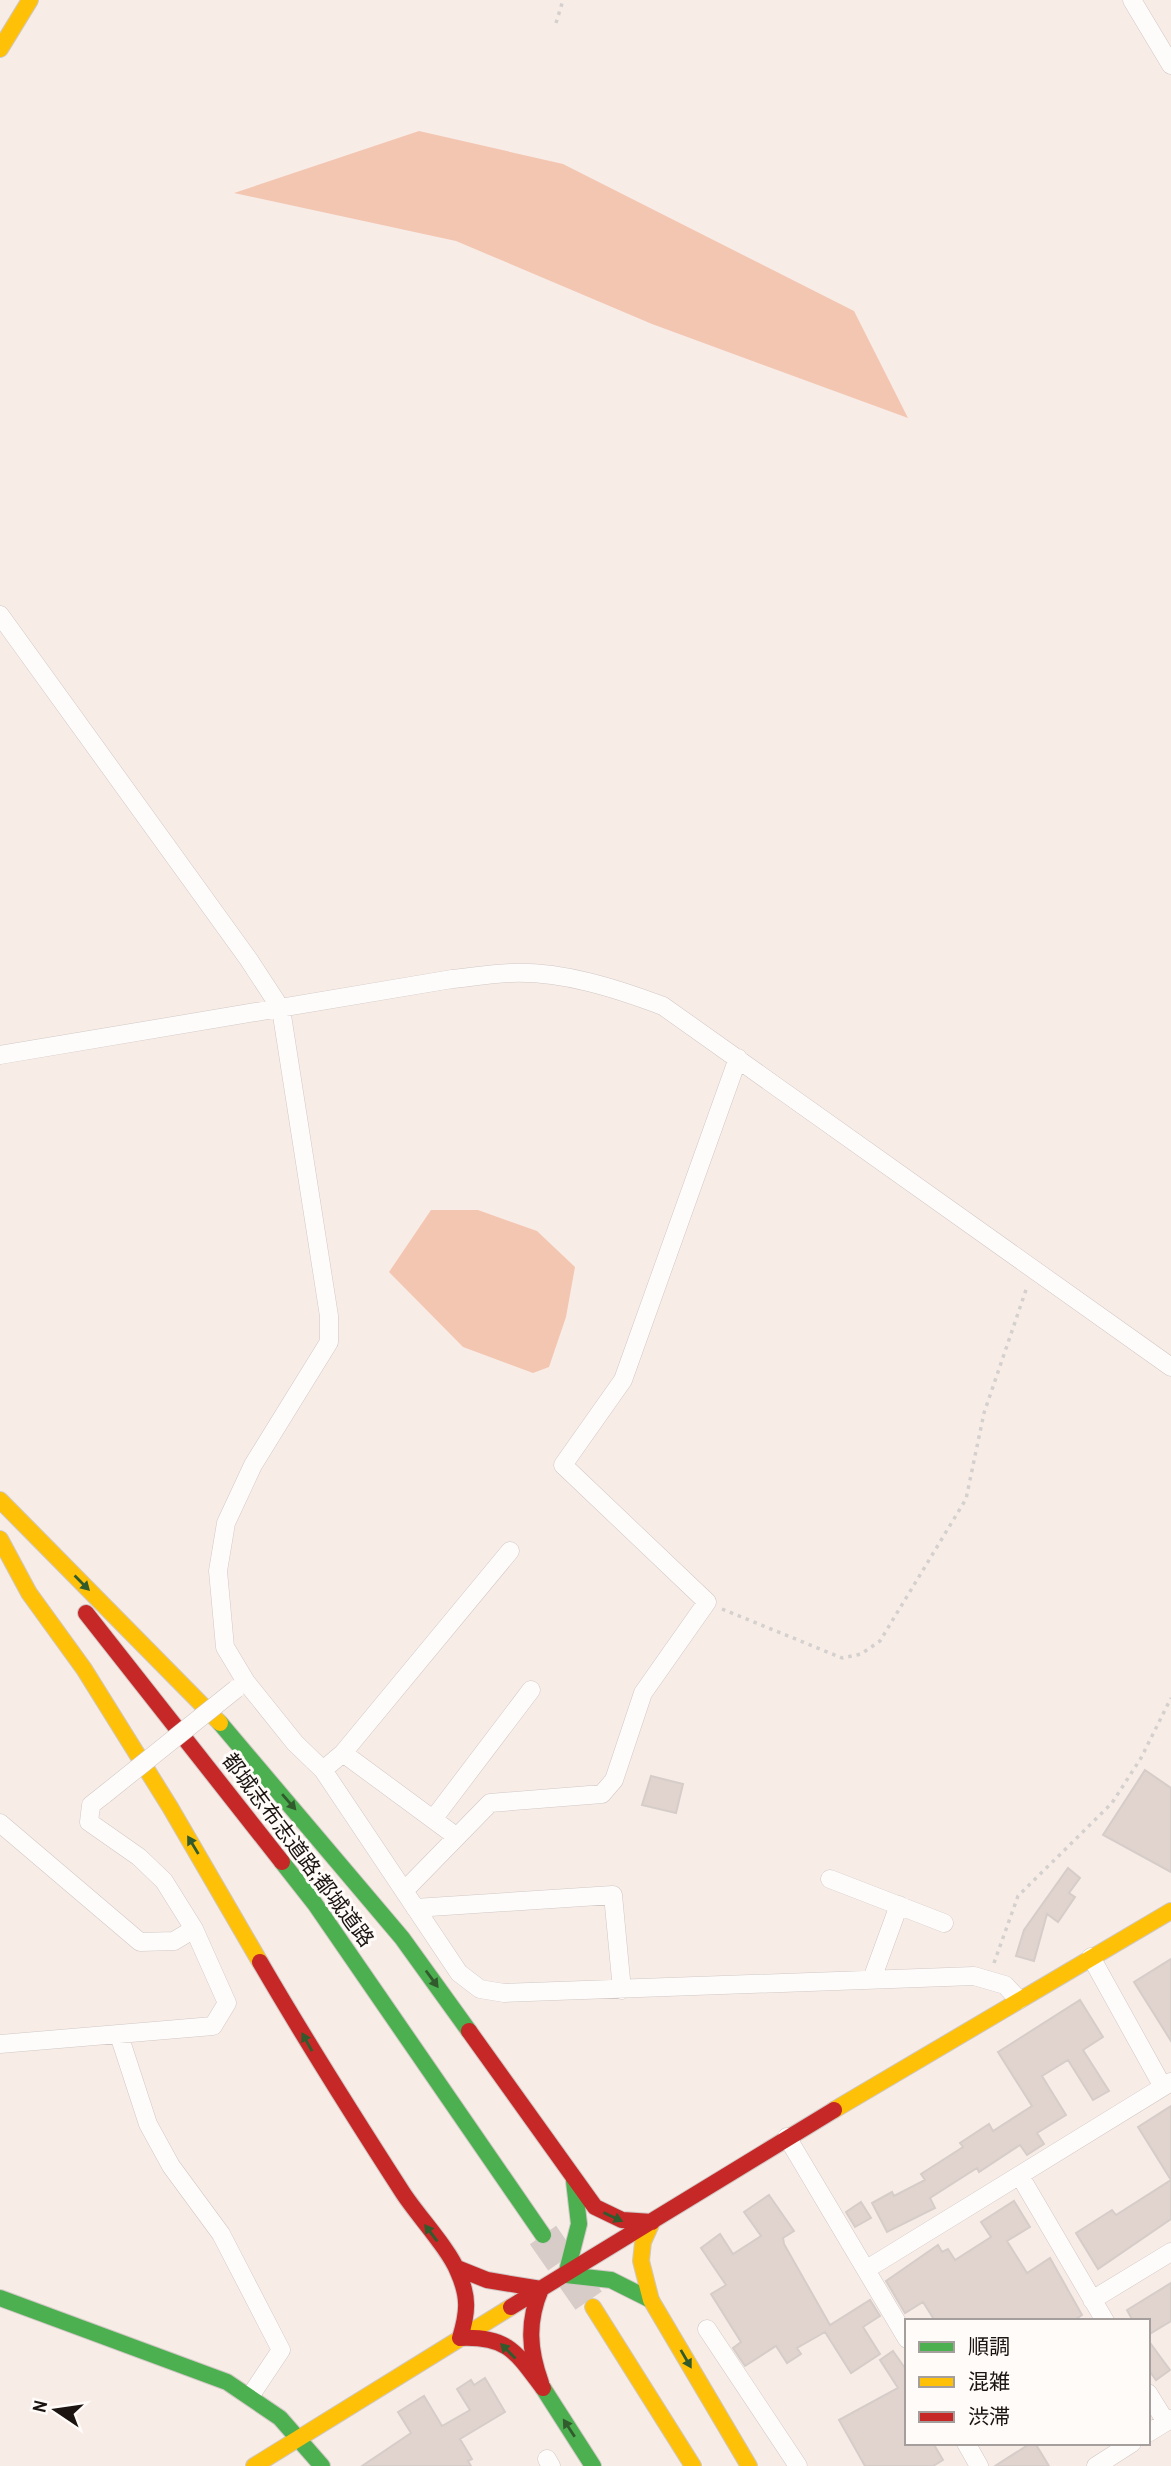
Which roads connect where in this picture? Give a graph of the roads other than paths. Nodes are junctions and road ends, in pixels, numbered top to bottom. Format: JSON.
{"nodes":[{"id":1,"x":30,"y":0,"type":"edge"},
{"id":2,"x":1132,"y":0,"type":"edge"},
{"id":3,"x":0,"y":49,"type":"edge"},
{"id":4,"x":1171,"y":65,"type":"edge"},
{"id":5,"x":0,"y":615,"type":"edge"},
{"id":6,"x":281,"y":1009,"type":"junction"},
{"id":7,"x":0,"y":1055,"type":"edge"},
{"id":8,"x":738,"y":1058,"type":"junction"},
{"id":9,"x":1171,"y":1367,"type":"edge"},
{"id":10,"x":0,"y":1500,"type":"edge"},
{"id":11,"x":0,"y":1505,"type":"edge"},
{"id":12,"x":0,"y":1539,"type":"edge"},
{"id":13,"x":510,"y":1551,"type":"dead end"},
{"id":14,"x":241,"y":1685,"type":"junction"},
{"id":15,"x":531,"y":1690,"type":"dead end"},
{"id":16,"x":343,"y":1753,"type":"junction"},
{"id":17,"x":323,"y":1770,"type":"junction"},
{"id":18,"x":434,"y":1818,"type":"junction"},
{"id":19,"x":0,"y":1823,"type":"edge"},
{"id":20,"x":457,"y":1837,"type":"junction"},
{"id":21,"x":830,"y":1879,"type":"dead end"},
{"id":22,"x":404,"y":1891,"type":"junction"},
{"id":23,"x":899,"y":1905,"type":"junction"},
{"id":24,"x":415,"y":1908,"type":"junction"},
{"id":25,"x":1171,"y":1911,"type":"edge"},
{"id":26,"x":944,"y":1923,"type":"dead end"},
{"id":27,"x":194,"y":1929,"type":"junction"},
{"id":28,"x":1091,"y":1957,"type":"junction"},
{"id":29,"x":872,"y":1979,"type":"junction"},
{"id":30,"x":622,"y":1990,"type":"junction"},
{"id":31,"x":1019,"y":2000,"type":"junction"},
{"id":32,"x":119,"y":2035,"type":"junction"},
{"id":33,"x":0,"y":2044,"type":"edge"},
{"id":34,"x":1167,"y":2085,"type":"edge"},
{"id":35,"x":787,"y":2137,"type":"junction"},
{"id":36,"x":1020,"y":2176,"type":"junction"},
{"id":37,"x":574,"y":2181,"type":"junction"},
{"id":38,"x":652,"y":2222,"type":"junction"},
{"id":39,"x":543,"y":2235,"type":"tunnel mouth"},
{"id":40,"x":1171,"y":2252,"type":"edge"},
{"id":41,"x":457,"y":2268,"type":"junction"},
{"id":42,"x":867,"y":2269,"type":"junction"},
{"id":43,"x":566,"y":2275,"type":"junction"},
{"id":44,"x":541,"y":2288,"type":"junction"},
{"id":45,"x":0,"y":2298,"type":"edge"},
{"id":46,"x":652,"y":2300,"type":"junction"},
{"id":47,"x":1093,"y":2300,"type":"junction"},
{"id":48,"x":593,"y":2307,"type":"tunnel mouth"},
{"id":49,"x":1104,"y":2319,"type":"edge"},
{"id":50,"x":707,"y":2329,"type":"dead end"},
{"id":51,"x":905,"y":2336,"type":"edge"},
{"id":52,"x":460,"y":2338,"type":"junction"},
{"id":53,"x":544,"y":2391,"type":"junction"},
{"id":54,"x":251,"y":2395,"type":"junction"},
{"id":55,"x":1150,"y":2396,"type":"edge"},
{"id":56,"x":1168,"y":2421,"type":"edge"},
{"id":57,"x":1150,"y":2432,"type":"edge"},
{"id":58,"x":301,"y":2435,"type":"junction"},
{"id":59,"x":967,"y":2445,"type":"edge"},
{"id":60,"x":1129,"y":2445,"type":"edge"},
{"id":61,"x":254,"y":2466,"type":"edge"},
{"id":62,"x":322,"y":2466,"type":"edge"},
{"id":63,"x":593,"y":2466,"type":"edge"},
{"id":64,"x":693,"y":2466,"type":"edge"},
{"id":65,"x":749,"y":2466,"type":"edge"},
{"id":66,"x":798,"y":2466,"type":"edge"},
{"id":67,"x":979,"y":2466,"type":"edge"},
{"id":68,"x":1096,"y":2466,"type":"edge"}],
"edges":[{"from":1,"to":3,"type":"main road"},
{"from":2,"to":4,"type":"street"},
{"from":5,"to":6,"type":"street"},
{"from":6,"to":7,"type":"street"},
{"from":6,"to":8,"type":"street"},
{"from":6,"to":14,"type":"street"},
{"from":8,"to":9,"type":"street"},
{"from":8,"to":20,"type":"street"},
{"from":10,"to":37,"type":"main road","one_way":true},
{"from":11,"to":39,"type":"main road","name":"都城志布志道路;都城道路"},
{"from":41,"to":12,"type":"main road","one_way":true},
{"from":13,"to":16,"type":"street"},
{"from":14,"to":17,"type":"street"},
{"from":14,"to":27,"type":"street","bridge":true},
{"from":15,"to":18,"type":"street"},
{"from":16,"to":17,"type":"street"},
{"from":16,"to":18,"type":"street"},
{"from":17,"to":22,"type":"street"},
{"from":18,"to":20,"type":"street"},
{"from":19,"to":27,"type":"street"},
{"from":20,"to":22,"type":"street"},
{"from":21,"to":23,"type":"street"},
{"from":22,"to":24,"type":"street"},
{"from":23,"to":26,"type":"street"},
{"from":23,"to":29,"type":"street"},
{"from":24,"to":30,"type":"street"},
{"from":24,"to":30,"type":"street"},
{"from":25,"to":28,"type":"main road"},
{"from":27,"to":32,"type":"street"},
{"from":28,"to":31,"type":"main road"},
{"from":28,"to":34,"type":"street"},
{"from":29,"to":30,"type":"street"},
{"from":29,"to":31,"type":"street"},
{"from":31,"to":35,"type":"main road"},
{"from":32,"to":33,"type":"street"},
{"from":32,"to":54,"type":"street"},
{"from":34,"to":36,"type":"street"},
{"from":35,"to":38,"type":"main road"},
{"from":35,"to":42,"type":"street"},
{"from":36,"to":42,"type":"street"},
{"from":36,"to":47,"type":"street"},
{"from":37,"to":38,"type":"main road","one_way":true},
{"from":37,"to":43,"type":"main road"},
{"from":38,"to":43,"type":"main road"},
{"from":38,"to":46,"type":"main road"},
{"from":40,"to":47,"type":"street"},
{"from":41,"to":44,"type":"main road"},
{"from":41,"to":52,"type":"main road"},
{"from":42,"to":51,"type":"street"},
{"from":43,"to":44,"type":"main road"},
{"from":43,"to":46,"type":"main road"},
{"from":44,"to":52,"type":"main road"},
{"from":44,"to":53,"type":"main road"},
{"from":45,"to":54,"type":"main road"},
{"from":46,"to":65,"type":"main road","one_way":true},
{"from":47,"to":49,"type":"street"},
{"from":48,"to":64,"type":"main road"},
{"from":50,"to":66,"type":"street"},
{"from":53,"to":52,"type":"main road","one_way":true},
{"from":52,"to":58,"type":"main road"},
{"from":63,"to":53,"type":"main road","one_way":true},
{"from":54,"to":58,"type":"main road"},
{"from":55,"to":56,"type":"street"},
{"from":56,"to":57,"type":"street"},
{"from":58,"to":61,"type":"main road"},
{"from":58,"to":62,"type":"main road"},
{"from":59,"to":67,"type":"street"},
{"from":60,"to":68,"type":"street"}]}
